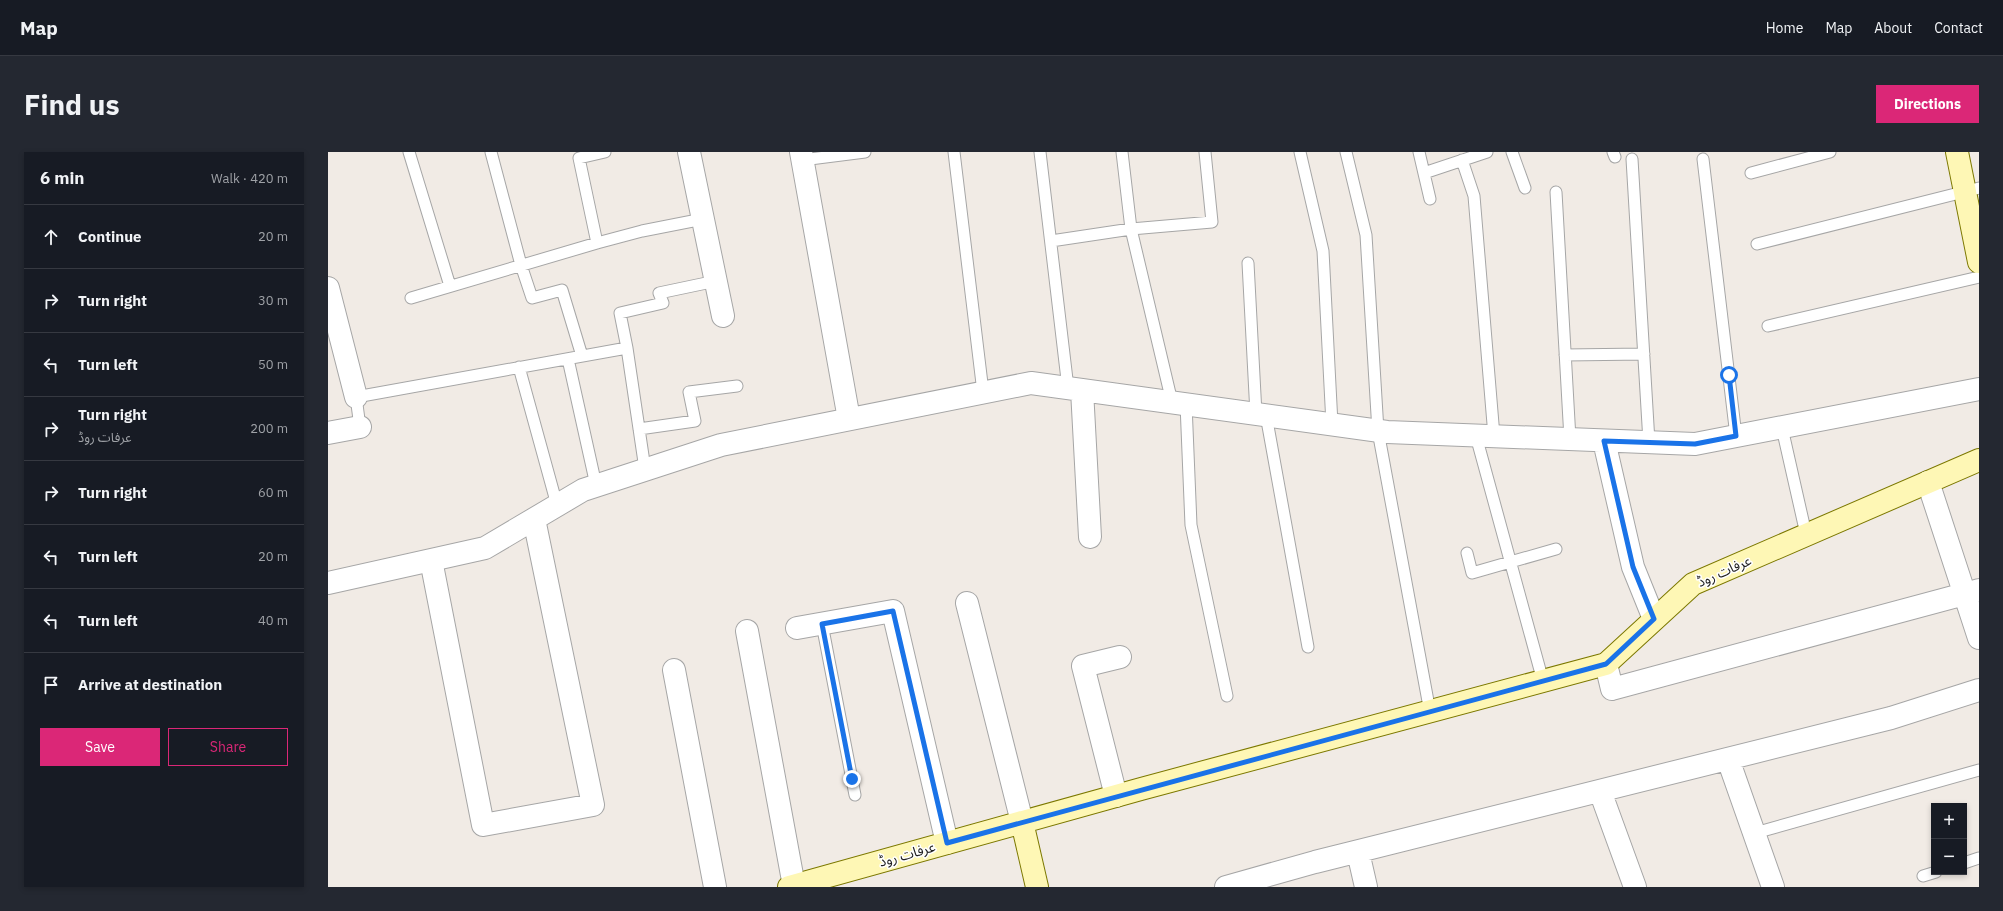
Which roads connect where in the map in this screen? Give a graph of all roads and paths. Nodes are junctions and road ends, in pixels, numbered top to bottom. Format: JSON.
{"nodes":[{"id":1,"x":410,"y":152,"type":"edge"},
{"id":2,"x":491,"y":152,"type":"edge"},
{"id":3,"x":689,"y":152,"type":"edge"},
{"id":4,"x":865,"y":152,"type":"edge"},
{"id":5,"x":954,"y":152,"type":"edge"},
{"id":6,"x":1040,"y":152,"type":"edge"},
{"id":7,"x":1122,"y":152,"type":"edge"},
{"id":8,"x":1205,"y":152,"type":"edge"},
{"id":9,"x":1300,"y":152,"type":"edge"},
{"id":10,"x":1346,"y":152,"type":"edge"},
{"id":11,"x":1419,"y":152,"type":"edge"},
{"id":12,"x":1487,"y":152,"type":"edge"},
{"id":13,"x":1512,"y":152,"type":"edge"},
{"id":14,"x":1830,"y":152,"type":"edge"},
{"id":15,"x":1957,"y":152,"type":"edge"},
{"id":16,"x":599,"y":153,"type":"edge"},
{"id":17,"x":802,"y":156,"type":"edge"},
{"id":18,"x":1703,"y":159,"type":"dead end"},
{"id":19,"x":1462,"y":160,"type":"junction"},
{"id":20,"x":1632,"y":160,"type":"dead end"},
{"id":21,"x":1424,"y":173,"type":"junction"},
{"id":22,"x":1751,"y":173,"type":"dead end"},
{"id":23,"x":1525,"y":188,"type":"dead end"},
{"id":24,"x":1972,"y":189,"type":"edge"},
{"id":25,"x":1556,"y":192,"type":"dead end"},
{"id":26,"x":1430,"y":199,"type":"dead end"},
{"id":27,"x":703,"y":220,"type":"junction"},
{"id":28,"x":1131,"y":229,"type":"junction"},
{"id":29,"x":1051,"y":241,"type":"junction"},
{"id":30,"x":597,"y":243,"type":"junction"},
{"id":31,"x":1757,"y":244,"type":"dead end"},
{"id":32,"x":1979,"y":262,"type":"edge"},
{"id":33,"x":1248,"y":263,"type":"dead end"},
{"id":34,"x":522,"y":265,"type":"junction"},
{"id":35,"x":1979,"y":277,"type":"edge"},
{"id":36,"x":716,"y":281,"type":"junction"},
{"id":37,"x":450,"y":286,"type":"junction"},
{"id":38,"x":328,"y":288,"type":"edge"},
{"id":39,"x":411,"y":298,"type":"dead end"},
{"id":40,"x":724,"y":316,"type":"dead end"},
{"id":41,"x":1768,"y":326,"type":"dead end"},
{"id":42,"x":627,"y":348,"type":"junction"},
{"id":43,"x":1644,"y":354,"type":"junction"},
{"id":44,"x":1565,"y":355,"type":"junction"},
{"id":45,"x":582,"y":356,"type":"junction"},
{"id":46,"x":337,"y":359,"type":"edge"},
{"id":47,"x":568,"y":359,"type":"junction"},
{"id":48,"x":519,"y":368,"type":"junction"},
{"id":49,"x":737,"y":386,"type":"dead end"},
{"id":50,"x":1075,"y":389,"type":"junction"},
{"id":51,"x":1979,"y":389,"type":"edge"},
{"id":52,"x":983,"y":392,"type":"junction"},
{"id":53,"x":356,"y":397,"type":"junction"},
{"id":54,"x":1179,"y":403,"type":"junction"},
{"id":55,"x":1261,"y":415,"type":"junction"},
{"id":56,"x":849,"y":419,"type":"junction"},
{"id":57,"x":1332,"y":424,"type":"junction"},
{"id":58,"x":360,"y":427,"type":"joint"},
{"id":59,"x":1782,"y":428,"type":"junction"},
{"id":60,"x":639,"y":429,"type":"junction"},
{"id":61,"x":1378,"y":431,"type":"junction"},
{"id":62,"x":328,"y":433,"type":"edge"},
{"id":63,"x":1485,"y":436,"type":"junction"},
{"id":64,"x":1736,"y":436,"type":"junction"},
{"id":65,"x":1570,"y":439,"type":"junction"},
{"id":66,"x":1604,"y":441,"type":"junction"},
{"id":67,"x":1649,"y":442,"type":"junction"},
{"id":68,"x":1979,"y":460,"type":"edge"},
{"id":69,"x":645,"y":469,"type":"junction"},
{"id":70,"x":1928,"y":482,"type":"junction"},
{"id":71,"x":596,"y":485,"type":"junction"},
{"id":72,"x":556,"y":505,"type":"junction"},
{"id":73,"x":534,"y":519,"type":"junction"},
{"id":74,"x":1806,"y":534,"type":"junction"},
{"id":75,"x":1090,"y":537,"type":"dead end"},
{"id":76,"x":1556,"y":549,"type":"dead end"},
{"id":77,"x":1467,"y":553,"type":"dead end"},
{"id":78,"x":431,"y":560,"type":"junction"},
{"id":79,"x":1510,"y":563,"type":"junction"},
{"id":80,"x":328,"y":583,"type":"edge"},
{"id":81,"x":1972,"y":592,"type":"edge"},
{"id":82,"x":967,"y":603,"type":"dead end"},
{"id":83,"x":1654,"y":619,"type":"junction"},
{"id":84,"x":822,"y":624,"type":"junction"},
{"id":85,"x":797,"y":628,"type":"dead end"},
{"id":86,"x":747,"y":631,"type":"dead end"},
{"id":87,"x":1979,"y":638,"type":"edge"},
{"id":88,"x":1308,"y":647,"type":"dead end"},
{"id":89,"x":1120,"y":657,"type":"dead end"},
{"id":90,"x":1606,"y":664,"type":"junction"},
{"id":91,"x":674,"y":670,"type":"dead end"},
{"id":92,"x":1542,"y":681,"type":"junction"},
{"id":93,"x":1979,"y":690,"type":"edge"},
{"id":94,"x":1227,"y":696,"type":"dead end"},
{"id":95,"x":1430,"y":712,"type":"junction"},
{"id":96,"x":1728,"y":759,"type":"junction"},
{"id":97,"x":1979,"y":770,"type":"edge"},
{"id":98,"x":1600,"y":791,"type":"junction"},
{"id":99,"x":854,"y":795,"type":"dead end"},
{"id":100,"x":1116,"y":796,"type":"junction"},
{"id":101,"x":1022,"y":822,"type":"junction"},
{"id":102,"x":1755,"y":833,"type":"junction"},
{"id":103,"x":947,"y":843,"type":"junction"},
{"id":104,"x":1358,"y":852,"type":"junction"},
{"id":105,"x":1979,"y":858,"type":"edge"},
{"id":106,"x":1967,"y":862,"type":"edge"},
{"id":107,"x":1931,"y":874,"type":"edge"},
{"id":108,"x":1923,"y":876,"type":"dead end"},
{"id":109,"x":791,"y":886,"type":"edge"},
{"id":110,"x":715,"y":887,"type":"edge"},
{"id":111,"x":1038,"y":887,"type":"edge"},
{"id":112,"x":1226,"y":887,"type":"edge"},
{"id":113,"x":1366,"y":887,"type":"edge"},
{"id":114,"x":1635,"y":887,"type":"edge"},
{"id":115,"x":1773,"y":887,"type":"edge"}],
"edges":[{"from":1,"to":37,"type":"lane"},
{"from":2,"to":34,"type":"lane"},
{"from":3,"to":27,"type":"street"},
{"from":4,"to":17,"type":"lane"},
{"from":5,"to":52,"type":"lane"},
{"from":6,"to":29,"type":"lane"},
{"from":7,"to":28,"type":"lane"},
{"from":8,"to":28,"type":"lane"},
{"from":9,"to":57,"type":"lane"},
{"from":10,"to":61,"type":"lane"},
{"from":11,"to":21,"type":"lane"},
{"from":12,"to":19,"type":"lane"},
{"from":13,"to":23,"type":"lane"},
{"from":14,"to":22,"type":"lane"},
{"from":15,"to":24,"type":"street"},
{"from":16,"to":30,"type":"lane"},
{"from":17,"to":56,"type":"street"},
{"from":18,"to":64,"type":"lane"},
{"from":19,"to":21,"type":"lane"},
{"from":19,"to":63,"type":"lane"},
{"from":20,"to":43,"type":"lane"},
{"from":21,"to":26,"type":"lane"},
{"from":24,"to":31,"type":"lane"},
{"from":24,"to":32,"type":"street"},
{"from":25,"to":44,"type":"lane"},
{"from":27,"to":30,"type":"lane"},
{"from":27,"to":36,"type":"street"},
{"from":28,"to":29,"type":"lane"},
{"from":28,"to":54,"type":"lane"},
{"from":29,"to":50,"type":"lane"},
{"from":30,"to":34,"type":"lane"},
{"from":33,"to":55,"type":"lane"},
{"from":34,"to":37,"type":"lane"},
{"from":34,"to":45,"type":"lane"},
{"from":35,"to":41,"type":"lane"},
{"from":36,"to":40,"type":"street"},
{"from":36,"to":42,"type":"lane"},
{"from":37,"to":39,"type":"lane"},
{"from":38,"to":46,"type":"street"},
{"from":42,"to":45,"type":"lane"},
{"from":42,"to":60,"type":"lane"},
{"from":43,"to":44,"type":"lane"},
{"from":43,"to":67,"type":"lane"},
{"from":44,"to":65,"type":"lane"},
{"from":45,"to":47,"type":"lane"},
{"from":46,"to":53,"type":"street"},
{"from":47,"to":48,"type":"lane"},
{"from":47,"to":71,"type":"lane"},
{"from":48,"to":53,"type":"lane"},
{"from":48,"to":72,"type":"lane"},
{"from":49,"to":60,"type":"lane"},
{"from":50,"to":52,"type":"street"},
{"from":50,"to":54,"type":"street"},
{"from":50,"to":75,"type":"street"},
{"from":51,"to":59,"type":"street"},
{"from":52,"to":56,"type":"street"},
{"from":53,"to":58,"type":"lane"},
{"from":54,"to":55,"type":"street"},
{"from":54,"to":94,"type":"lane"},
{"from":55,"to":57,"type":"street"},
{"from":55,"to":88,"type":"lane"},
{"from":56,"to":69,"type":"street"},
{"from":57,"to":61,"type":"street"},
{"from":58,"to":62,"type":"street"},
{"from":59,"to":64,"type":"street"},
{"from":59,"to":74,"type":"lane"},
{"from":60,"to":69,"type":"lane"},
{"from":61,"to":63,"type":"street"},
{"from":61,"to":95,"type":"lane"},
{"from":63,"to":65,"type":"street"},
{"from":63,"to":79,"type":"lane"},
{"from":64,"to":67,"type":"street"},
{"from":65,"to":66,"type":"street"},
{"from":66,"to":67,"type":"street"},
{"from":66,"to":83,"type":"street"},
{"from":68,"to":70,"type":"street","name":"عرفات روڈ"},
{"from":69,"to":71,"type":"street"},
{"from":70,"to":74,"type":"street","name":"عرفات روڈ"},
{"from":70,"to":81,"type":"street"},
{"from":71,"to":72,"type":"street"},
{"from":72,"to":73,"type":"street"},
{"from":73,"to":78,"type":"street"},
{"from":73,"to":78,"type":"street"},
{"from":74,"to":83,"type":"street","name":"عرفات روڈ"},
{"from":76,"to":79,"type":"lane"},
{"from":77,"to":79,"type":"lane"},
{"from":78,"to":80,"type":"street"},
{"from":79,"to":92,"type":"lane"},
{"from":81,"to":87,"type":"street"},
{"from":81,"to":90,"type":"street"},
{"from":82,"to":101,"type":"street"},
{"from":83,"to":90,"type":"street","name":"عرفات روڈ"},
{"from":84,"to":85,"type":"street"},
{"from":84,"to":99,"type":"lane"},
{"from":84,"to":103,"type":"street"},
{"from":86,"to":109,"type":"street"},
{"from":89,"to":100,"type":"street"},
{"from":90,"to":92,"type":"street","name":"عرفات روڈ"},
{"from":91,"to":110,"type":"street"},
{"from":92,"to":95,"type":"street","name":"عرفات روڈ"},
{"from":93,"to":96,"type":"street"},
{"from":95,"to":100,"type":"street","name":"عرفات روڈ"},
{"from":96,"to":98,"type":"street"},
{"from":96,"to":102,"type":"street"},
{"from":97,"to":102,"type":"lane"},
{"from":98,"to":104,"type":"street"},
{"from":98,"to":114,"type":"street"},
{"from":100,"to":101,"type":"street","name":"عرفات روڈ"},
{"from":101,"to":103,"type":"street","name":"عرفات روڈ"},
{"from":101,"to":111,"type":"street"},
{"from":102,"to":115,"type":"street"},
{"from":103,"to":109,"type":"street","name":"عرفات روڈ"},
{"from":104,"to":112,"type":"street"},
{"from":104,"to":113,"type":"street"},
{"from":105,"to":106,"type":"lane"},
{"from":107,"to":108,"type":"lane"}]}
